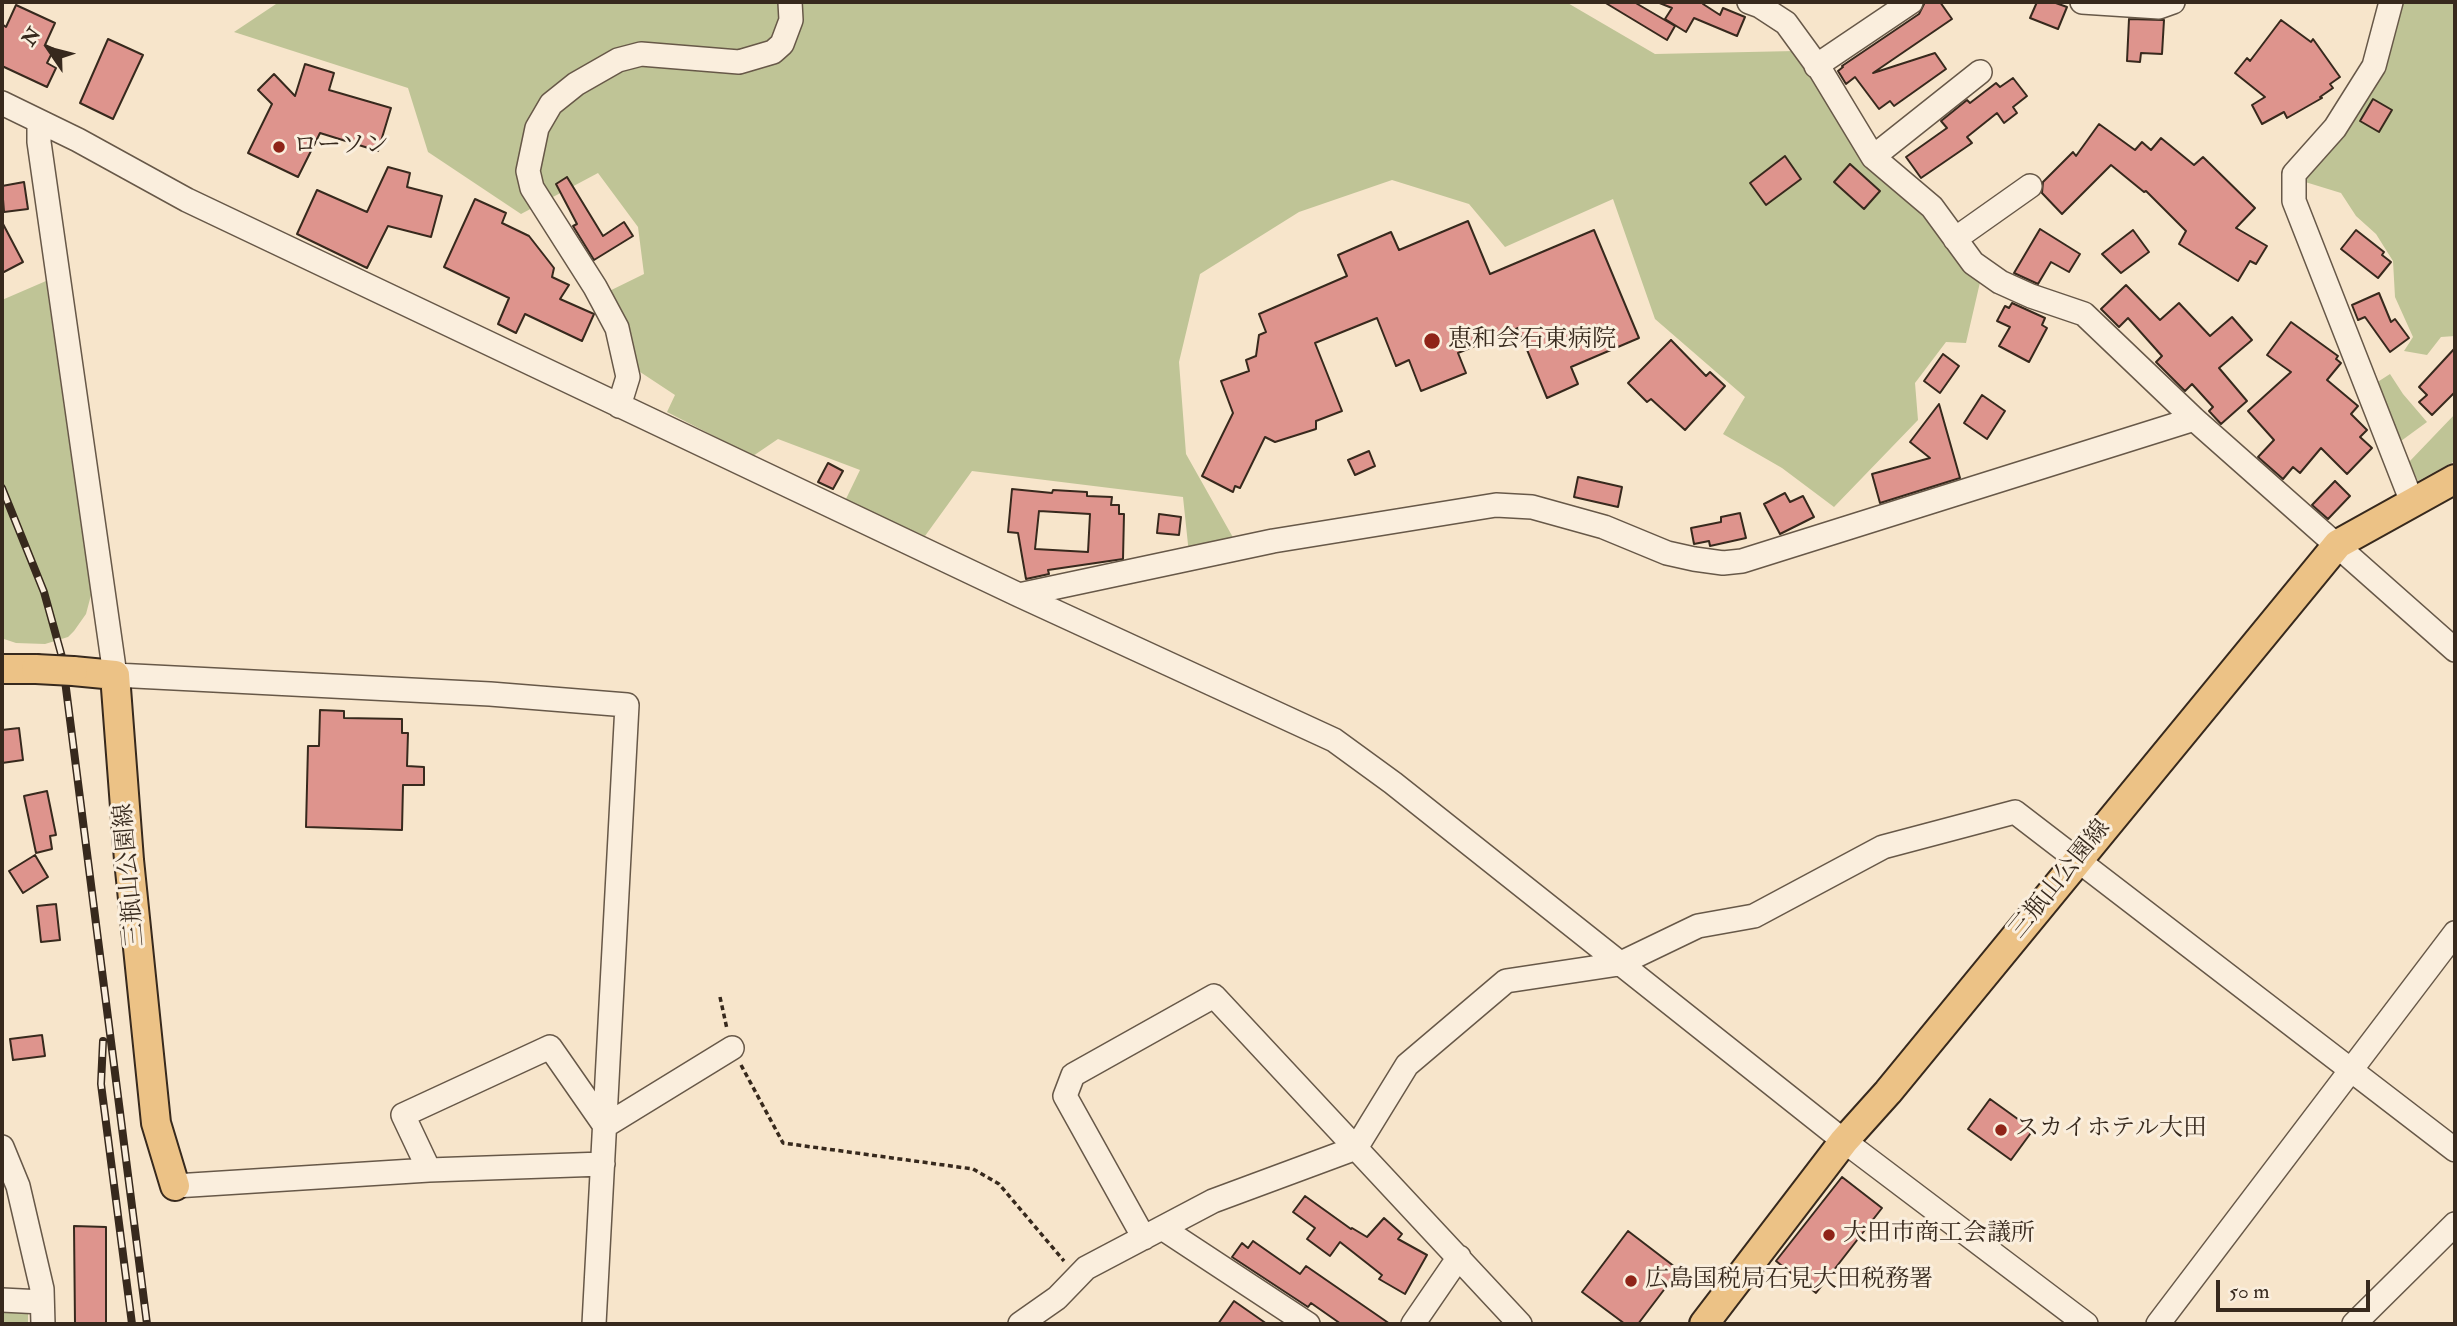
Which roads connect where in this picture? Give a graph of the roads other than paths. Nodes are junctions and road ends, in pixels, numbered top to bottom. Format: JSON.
{"nodes":[{"id":1,"x":790,"y":2,"type":"edge"},
{"id":2,"x":1749,"y":2,"type":"edge"},
{"id":3,"x":1911,"y":2,"type":"edge"},
{"id":4,"x":2082,"y":2,"type":"edge"},
{"id":5,"x":2173,"y":2,"type":"edge"},
{"id":6,"x":2391,"y":2,"type":"edge"},
{"id":7,"x":1816,"y":66,"type":"junction"},
{"id":8,"x":1980,"y":72,"type":"dead end"},
{"id":9,"x":2,"y":103,"type":"edge"},
{"id":10,"x":39,"y":123,"type":"junction"},
{"id":11,"x":1872,"y":157,"type":"junction"},
{"id":12,"x":2030,"y":186,"type":"dead end"},
{"id":13,"x":1955,"y":239,"type":"junction"},
{"id":14,"x":620,"y":406,"type":"junction"},
{"id":15,"x":2194,"y":419,"type":"junction"},
{"id":16,"x":2455,"y":479,"type":"edge"},
{"id":17,"x":2412,"y":502,"type":"junction"},
{"id":18,"x":2338,"y":544,"type":"junction"},
{"id":19,"x":1019,"y":595,"type":"junction"},
{"id":20,"x":2455,"y":650,"type":"edge"},
{"id":21,"x":2,"y":669,"type":"edge"},
{"id":22,"x":115,"y":675,"type":"junction"},
{"id":23,"x":2077,"y":860,"type":"junction"},
{"id":24,"x":2455,"y":933,"type":"edge"},
{"id":25,"x":1619,"y":964,"type":"junction"},
{"id":26,"x":732,"y":1048,"type":"road end"},
{"id":27,"x":2350,"y":1071,"type":"junction"},
{"id":28,"x":605,"y":1126,"type":"junction"},
{"id":29,"x":1844,"y":1141,"type":"junction"},
{"id":30,"x":2,"y":1147,"type":"edge"},
{"id":31,"x":1356,"y":1148,"type":"junction"},
{"id":32,"x":2455,"y":1150,"type":"edge"},
{"id":33,"x":603,"y":1164,"type":"junction"},
{"id":34,"x":429,"y":1170,"type":"junction"},
{"id":35,"x":174,"y":1186,"type":"joint"},
{"id":36,"x":2455,"y":1224,"type":"edge"},
{"id":37,"x":1153,"y":1233,"type":"junction"},
{"id":38,"x":1458,"y":1257,"type":"junction"},
{"id":39,"x":2,"y":1300,"type":"edge"},
{"id":40,"x":43,"y":1313,"type":"edge"},
{"id":41,"x":594,"y":1324,"type":"edge"},
{"id":42,"x":1020,"y":1324,"type":"edge"},
{"id":43,"x":1308,"y":1324,"type":"edge"},
{"id":44,"x":1413,"y":1324,"type":"edge"},
{"id":45,"x":1520,"y":1324,"type":"edge"},
{"id":46,"x":1704,"y":1324,"type":"edge"},
{"id":47,"x":2086,"y":1324,"type":"edge"},
{"id":48,"x":2158,"y":1324,"type":"edge"},
{"id":49,"x":2354,"y":1324,"type":"edge"}],
"edges":[{"from":1,"to":14,"type":"street"},
{"from":2,"to":7,"type":"street"},
{"from":3,"to":7,"type":"street"},
{"from":4,"to":5,"type":"street"},
{"from":6,"to":17,"type":"street"},
{"from":7,"to":11,"type":"street"},
{"from":8,"to":11,"type":"street"},
{"from":9,"to":10,"type":"street"},
{"from":10,"to":14,"type":"street"},
{"from":10,"to":22,"type":"street"},
{"from":11,"to":13,"type":"street"},
{"from":12,"to":13,"type":"street"},
{"from":13,"to":15,"type":"street"},
{"from":14,"to":19,"type":"street"},
{"from":15,"to":18,"type":"street"},
{"from":15,"to":19,"type":"street"},
{"from":16,"to":17,"type":"main road","name":"三瓶山公園線"},
{"from":17,"to":18,"type":"main road","name":"三瓶山公園線"},
{"from":18,"to":20,"type":"street"},
{"from":18,"to":23,"type":"main road","name":"三瓶山公園線"},
{"from":19,"to":25,"type":"street"},
{"from":21,"to":22,"type":"main road","bridge":true},
{"from":22,"to":28,"type":"street"},
{"from":22,"to":35,"type":"main road","name":"三瓶山公園線"},
{"from":23,"to":25,"type":"street"},
{"from":23,"to":27,"type":"street"},
{"from":23,"to":29,"type":"main road","name":"三瓶山公園線"},
{"from":24,"to":27,"type":"street"},
{"from":25,"to":29,"type":"street"},
{"from":25,"to":31,"type":"street"},
{"from":26,"to":28,"type":"street"},
{"from":27,"to":32,"type":"street"},
{"from":27,"to":48,"type":"street"},
{"from":28,"to":33,"type":"street"},
{"from":28,"to":34,"type":"street"},
{"from":29,"to":46,"type":"main road","name":"三瓶山公園線"},
{"from":29,"to":47,"type":"street"},
{"from":30,"to":40,"type":"street"},
{"from":31,"to":37,"type":"street"},
{"from":31,"to":37,"type":"street"},
{"from":31,"to":38,"type":"street"},
{"from":33,"to":34,"type":"street"},
{"from":33,"to":41,"type":"street"},
{"from":34,"to":35,"type":"street"},
{"from":36,"to":49,"type":"street"},
{"from":37,"to":42,"type":"street"},
{"from":37,"to":43,"type":"street"},
{"from":38,"to":44,"type":"street"},
{"from":38,"to":45,"type":"street"},
{"from":39,"to":40,"type":"street"}]}
